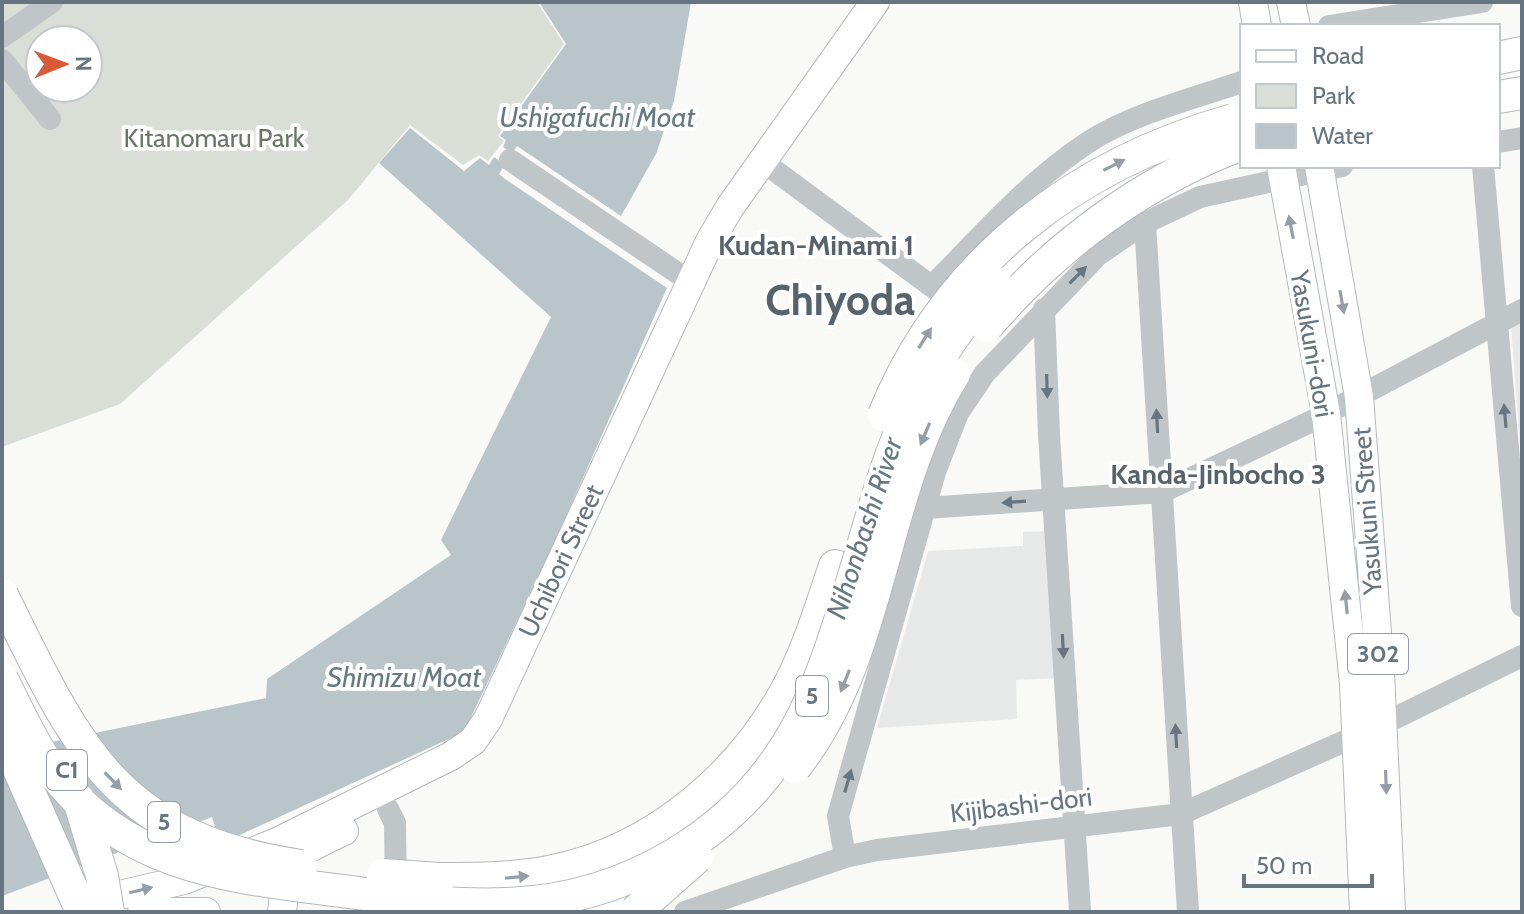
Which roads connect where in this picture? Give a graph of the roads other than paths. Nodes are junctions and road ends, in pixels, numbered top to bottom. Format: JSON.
{"nodes":[{"id":1,"x":52,"y":2,"type":"edge"},
{"id":2,"x":875,"y":2,"type":"edge"},
{"id":3,"x":895,"y":2,"type":"edge"},
{"id":4,"x":1253,"y":2,"type":"edge"},
{"id":5,"x":1291,"y":2,"type":"edge"},
{"id":6,"x":1482,"y":2,"type":"edge"},
{"id":7,"x":1257,"y":24,"type":"edge"},
{"id":8,"x":1296,"y":24,"type":"edge"},
{"id":9,"x":1342,"y":24,"type":"edge"},
{"id":10,"x":2,"y":37,"type":"edge"},
{"id":11,"x":1522,"y":53,"type":"edge"},
{"id":12,"x":1500,"y":58,"type":"edge"},
{"id":13,"x":2,"y":60,"type":"edge"},
{"id":14,"x":1522,"y":70,"type":"edge"},
{"id":15,"x":1500,"y":74,"type":"edge"},
{"id":16,"x":1240,"y":83,"type":"edge"},
{"id":17,"x":1522,"y":93,"type":"edge"},
{"id":18,"x":1500,"y":97,"type":"edge"},
{"id":19,"x":1522,"y":111,"type":"edge"},
{"id":20,"x":1500,"y":115,"type":"edge"},
{"id":21,"x":50,"y":119,"type":"dead end"},
{"id":22,"x":1240,"y":128,"type":"edge"},
{"id":23,"x":1522,"y":138,"type":"edge"},
{"id":24,"x":1500,"y":142,"type":"edge"},
{"id":25,"x":510,"y":160,"type":"dead end"},
{"id":26,"x":770,"y":166,"type":"junction"},
{"id":27,"x":1318,"y":168,"type":"edge"},
{"id":28,"x":1327,"y":168,"type":"edge"},
{"id":29,"x":1483,"y":168,"type":"edge"},
{"id":30,"x":1282,"y":172,"type":"edge"},
{"id":31,"x":1145,"y":223,"type":"junction"},
{"id":32,"x":679,"y":274,"type":"dead end"},
{"id":33,"x":936,"y":289,"type":"junction"},
{"id":34,"x":1044,"y":309,"type":"junction"},
{"id":35,"x":1522,"y":310,"type":"edge"},
{"id":36,"x":1496,"y":324,"type":"junction"},
{"id":37,"x":1002,"y":345,"type":"junction"},
{"id":38,"x":1359,"y":397,"type":"junction"},
{"id":39,"x":1326,"y":414,"type":"junction"},
{"id":40,"x":1162,"y":492,"type":"junction"},
{"id":41,"x":1054,"y":500,"type":"junction"},
{"id":42,"x":925,"y":508,"type":"junction"},
{"id":43,"x":1519,"y":530,"type":"edge"},
{"id":44,"x":835,"y":566,"type":"junction"},
{"id":45,"x":2,"y":595,"type":"edge"},
{"id":46,"x":1522,"y":606,"type":"edge"},
{"id":47,"x":2,"y":638,"type":"edge"},
{"id":48,"x":1522,"y":656,"type":"edge"},
{"id":49,"x":2,"y":679,"type":"edge"},
{"id":50,"x":1383,"y":724,"type":"junction"},
{"id":51,"x":2,"y":731,"type":"edge"},
{"id":52,"x":1357,"y":736,"type":"junction"},
{"id":53,"x":388,"y":809,"type":"junction"},
{"id":54,"x":1181,"y":814,"type":"junction"},
{"id":55,"x":1075,"y":826,"type":"junction"},
{"id":56,"x":845,"y":857,"type":"junction"},
{"id":57,"x":666,"y":885,"type":"junction"},
{"id":58,"x":712,"y":908,"type":"edge"},
{"id":59,"x":88,"y":910,"type":"edge"},
{"id":60,"x":612,"y":910,"type":"edge"},
{"id":61,"x":142,"y":912,"type":"edge"},
{"id":62,"x":206,"y":912,"type":"edge"},
{"id":63,"x":282,"y":912,"type":"edge"},
{"id":64,"x":396,"y":912,"type":"edge"},
{"id":65,"x":642,"y":912,"type":"edge"},
{"id":66,"x":685,"y":912,"type":"edge"},
{"id":67,"x":1080,"y":912,"type":"edge"},
{"id":68,"x":1188,"y":912,"type":"edge"},
{"id":69,"x":1364,"y":912,"type":"edge"},
{"id":70,"x":1391,"y":912,"type":"edge"}],
"edges":[{"from":1,"to":10,"type":"street"},
{"from":2,"to":26,"type":"main road","name":"Uchibori Street"},
{"from":3,"to":26,"type":"main road","name":"Uchibori Street"},
{"from":4,"to":7,"type":"main road"},
{"from":5,"to":8,"type":"main road"},
{"from":6,"to":9,"type":"street"},
{"from":11,"to":12,"type":"highway"},
{"from":13,"to":21,"type":"street"},
{"from":14,"to":15,"type":"highway"},
{"from":16,"to":33,"type":"street"},
{"from":17,"to":18,"type":"highway"},
{"from":19,"to":20,"type":"highway"},
{"from":44,"to":22,"type":"highway","number":"5","one_way":true,"bridge":true},
{"from":22,"to":49,"type":"highway","number":"5","bridge":true},
{"from":22,"to":57,"type":"highway","number":"5","one_way":true,"bridge":true},
{"from":23,"to":24,"type":"street"},
{"from":25,"to":32,"type":"street"},
{"from":26,"to":33,"type":"street"},
{"from":26,"to":53,"type":"main road","name":"Uchibori Street"},
{"from":59,"to":26,"type":"main road","name":"Uchibori Street","one_way":true},
{"from":27,"to":30,"type":"street"},
{"from":28,"to":38,"type":"main road","name":"Yasukuni-dori","number":"302","one_way":true},
{"from":29,"to":36,"type":"street"},
{"from":30,"to":31,"type":"street"},
{"from":39,"to":30,"type":"main road","name":"Yasukuni-dori","number":"302","one_way":true},
{"from":34,"to":31,"type":"street","one_way":true},
{"from":40,"to":31,"type":"street","one_way":true},
{"from":33,"to":37,"type":"street","bridge":true},
{"from":34,"to":37,"type":"street"},
{"from":34,"to":41,"type":"street","one_way":true},
{"from":35,"to":36,"type":"street"},
{"from":36,"to":38,"type":"street"},
{"from":43,"to":36,"type":"street","one_way":true},
{"from":37,"to":42,"type":"street"},
{"from":38,"to":39,"type":"street"},
{"from":38,"to":50,"type":"main road","name":"Yasukuni Street","number":"302"},
{"from":39,"to":40,"type":"street"},
{"from":52,"to":39,"type":"main road","name":"Yasukuni-dori","number":"302","one_way":true},
{"from":40,"to":41,"type":"street"},
{"from":54,"to":40,"type":"street","one_way":true},
{"from":41,"to":42,"type":"street","one_way":true},
{"from":41,"to":55,"type":"street","one_way":true},
{"from":56,"to":42,"type":"street","one_way":true},
{"from":43,"to":46,"type":"street"},
{"from":45,"to":44,"type":"highway","number":"5","one_way":true,"bridge":true},
{"from":44,"to":60,"type":"highway","number":"5","bridge":true},
{"from":47,"to":59,"type":"highway","number":"C1","bridge":true},
{"from":48,"to":50,"type":"street","name":"Kijibashi-dori"},
{"from":50,"to":52,"type":"street","name":"Kijibashi-dori"},
{"from":50,"to":70,"type":"main road","name":"Yasukuni Street","number":"302","one_way":true},
{"from":51,"to":59,"type":"highway","number":"C1","bridge":true},
{"from":52,"to":54,"type":"street","name":"Kijibashi-dori"},
{"from":52,"to":69,"type":"main road","name":"Yasukuni-dori","number":"302"},
{"from":53,"to":63,"type":"main road","name":"Uchibori Street"},
{"from":53,"to":64,"type":"street"},
{"from":54,"to":55,"type":"street","name":"Kijibashi-dori"},
{"from":54,"to":68,"type":"street"},
{"from":55,"to":56,"type":"street","name":"Kijibashi-dori"},
{"from":55,"to":67,"type":"street"},
{"from":56,"to":58,"type":"street","name":"Kijibashi-dori"},
{"from":57,"to":60,"type":"highway","number":"5","bridge":true},
{"from":57,"to":65,"type":"highway","bridge":true},
{"from":58,"to":66,"type":"street","name":"Kijibashi-dori"},
{"from":61,"to":62,"type":"main road"}]}
